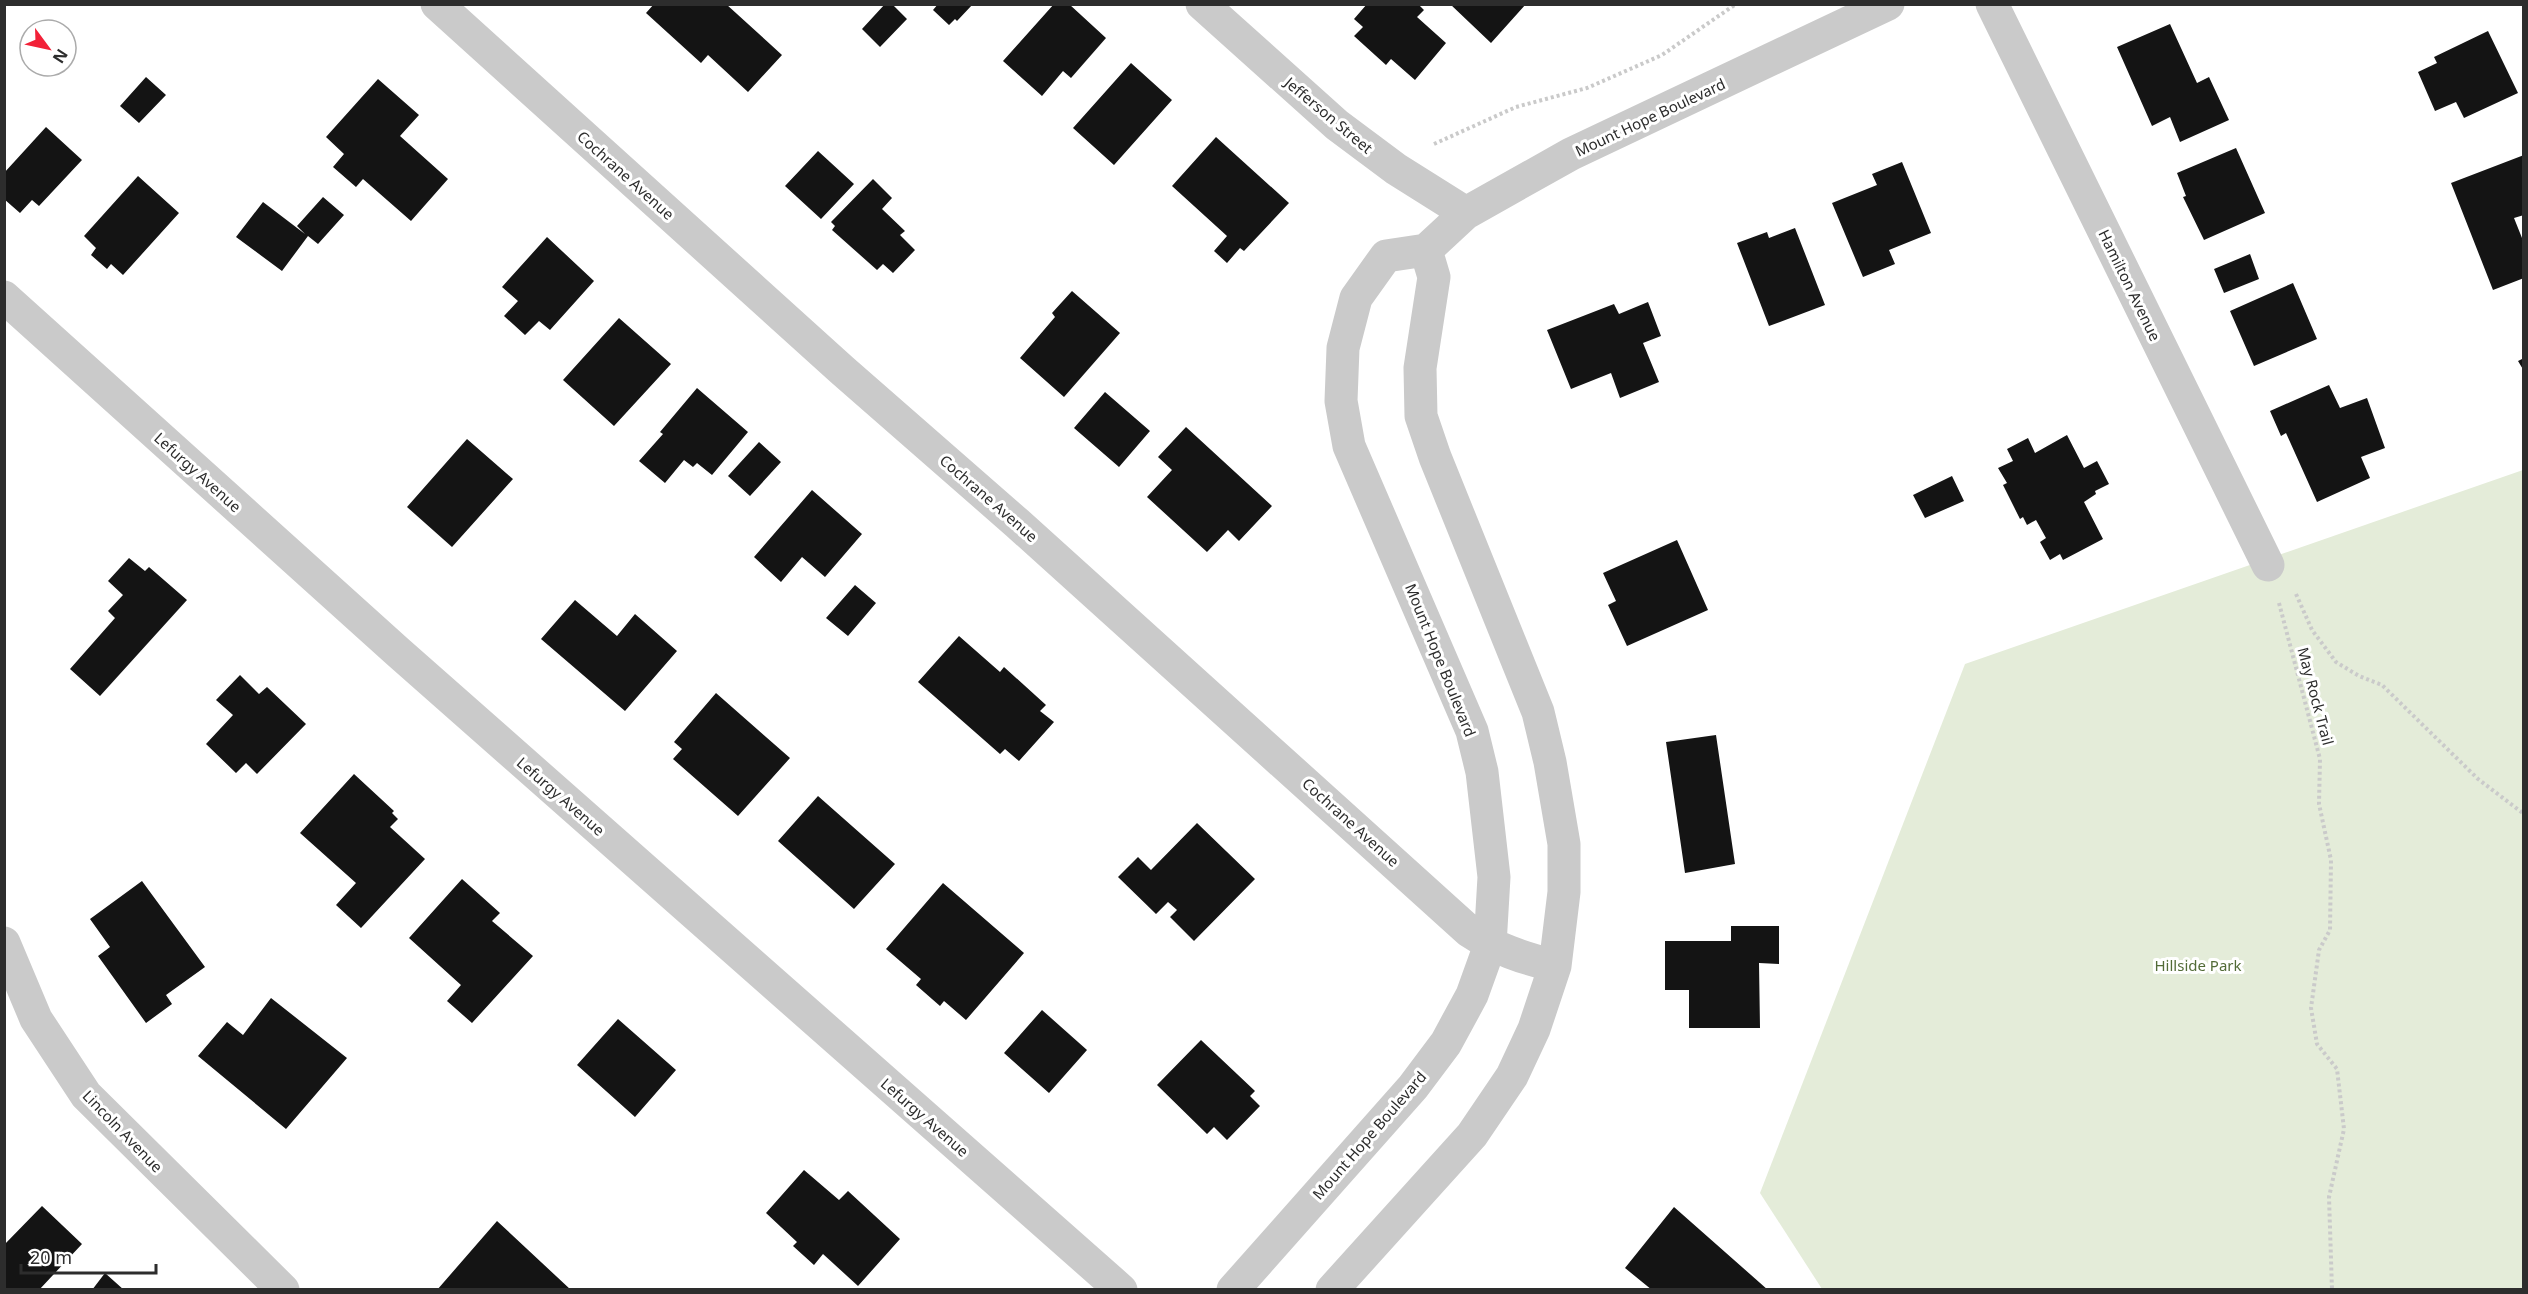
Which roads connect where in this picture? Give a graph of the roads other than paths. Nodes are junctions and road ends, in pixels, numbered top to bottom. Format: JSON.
{"nodes":[{"id":1,"x":436,"y":4,"type":"edge"},
{"id":2,"x":1202,"y":4,"type":"edge"},
{"id":3,"x":1888,"y":4,"type":"edge"},
{"id":4,"x":1992,"y":4,"type":"edge"},
{"id":5,"x":1466,"y":213,"type":"junction"},
{"id":6,"x":1426,"y":250,"type":"junction"},
{"id":7,"x":4,"y":297,"type":"edge"},
{"id":8,"x":2268,"y":565,"type":"road end"},
{"id":9,"x":4,"y":943,"type":"edge"},
{"id":10,"x":1490,"y":945,"type":"junction"},
{"id":11,"x":1555,"y":966,"type":"junction"},
{"id":12,"x":283,"y":1290,"type":"edge"},
{"id":13,"x":1120,"y":1290,"type":"edge"},
{"id":14,"x":1233,"y":1290,"type":"edge"},
{"id":15,"x":1332,"y":1290,"type":"edge"}],
"edges":[{"from":1,"to":10,"type":"street","name":"Cochrane Avenue"},
{"from":2,"to":5,"type":"street","name":"Jefferson Street"},
{"from":3,"to":5,"type":"street","name":"Mount Hope Boulevard"},
{"from":4,"to":8,"type":"street","name":"Hamilton Avenue"},
{"from":5,"to":6,"type":"street","name":"Mount Hope Boulevard"},
{"from":6,"to":10,"type":"street","name":"Mount Hope Boulevard"},
{"from":6,"to":11,"type":"street"},
{"from":7,"to":13,"type":"street","name":"Lefurgy Avenue"},
{"from":9,"to":12,"type":"street","name":"Lincoln Avenue"},
{"from":10,"to":11,"type":"street","name":"Cochrane Avenue"},
{"from":10,"to":14,"type":"street","name":"Mount Hope Boulevard"},
{"from":11,"to":15,"type":"street"}]}
